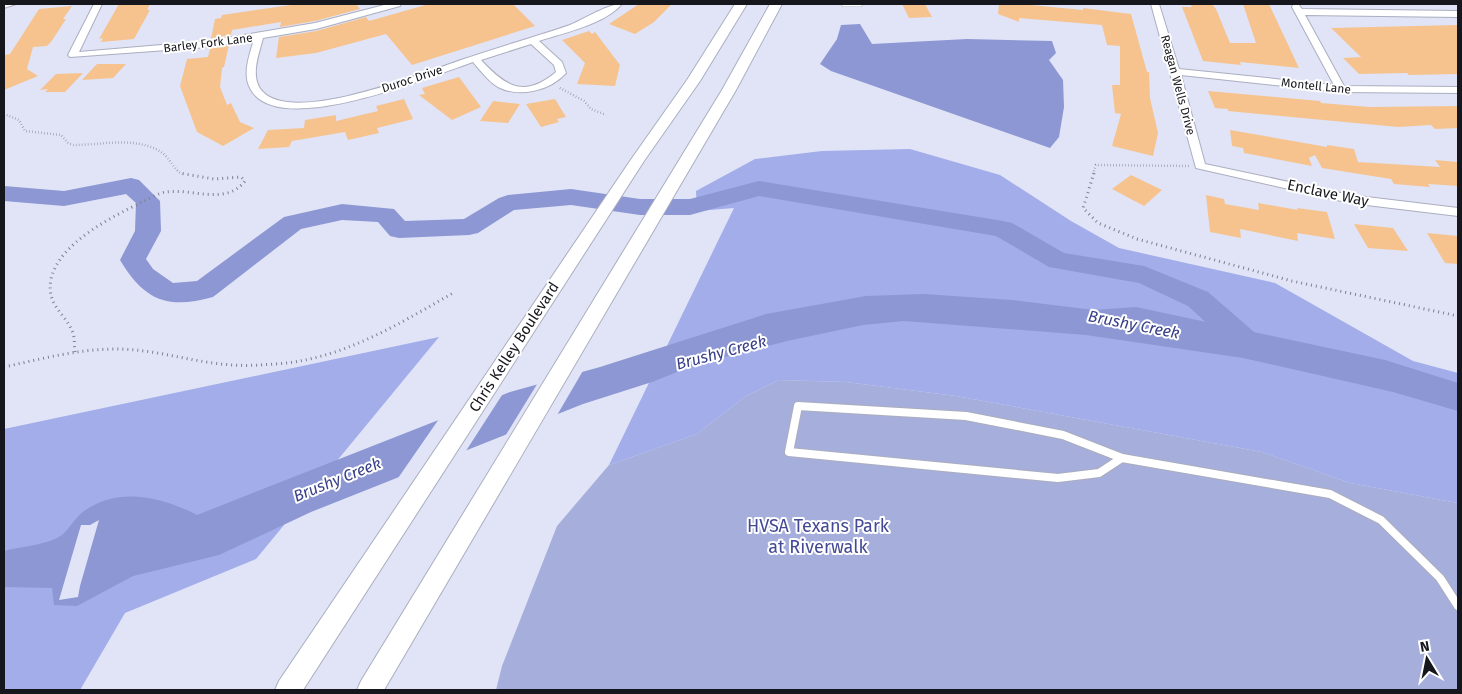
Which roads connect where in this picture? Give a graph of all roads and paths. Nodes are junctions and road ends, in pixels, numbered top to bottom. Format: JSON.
{"nodes":[{"id":1,"x":12,"y":4,"type":"edge"},
{"id":2,"x":98,"y":4,"type":"edge"},
{"id":3,"x":397,"y":4,"type":"edge"},
{"id":4,"x":618,"y":4,"type":"edge"},
{"id":5,"x":741,"y":4,"type":"edge"},
{"id":6,"x":776,"y":4,"type":"edge"},
{"id":7,"x":844,"y":4,"type":"edge"},
{"id":8,"x":860,"y":4,"type":"edge"},
{"id":9,"x":1155,"y":4,"type":"edge"},
{"id":10,"x":4,"y":5,"type":"edge"},
{"id":11,"x":1297,"y":8,"type":"edge"},
{"id":12,"x":1458,"y":14,"type":"edge"},
{"id":13,"x":259,"y":36,"type":"junction"},
{"id":14,"x":533,"y":40,"type":"junction"},
{"id":15,"x":475,"y":59,"type":"junction"},
{"id":16,"x":1175,"y":71,"type":"junction"},
{"id":17,"x":557,"y":87,"type":"dead end"},
{"id":18,"x":1340,"y":89,"type":"junction"},
{"id":19,"x":1458,"y":90,"type":"edge"},
{"id":20,"x":4,"y":114,"type":"edge"},
{"id":21,"x":606,"y":114,"type":"dead end"},
{"id":22,"x":1200,"y":166,"type":"junction"},
{"id":23,"x":1458,"y":212,"type":"edge"},
{"id":24,"x":453,"y":293,"type":"dead end"},
{"id":25,"x":1458,"y":316,"type":"edge"},
{"id":26,"x":75,"y":352,"type":"junction"},
{"id":27,"x":4,"y":367,"type":"edge"},
{"id":28,"x":1122,"y":458,"type":"junction"},
{"id":29,"x":1458,"y":606,"type":"edge"},
{"id":30,"x":397,"y":646,"type":"joint"},
{"id":31,"x":288,"y":690,"type":"edge"},
{"id":32,"x":370,"y":690,"type":"edge"}],
"edges":[{"from":1,"to":10,"type":"street"},
{"from":2,"to":13,"type":"street","name":"Barley Fork Lane"},
{"from":3,"to":13,"type":"street","name":"Barley Fork Lane"},
{"from":4,"to":14,"type":"street","name":"Duroc Drive"},
{"from":5,"to":31,"type":"main road","name":"Chris Kelley Boulevard"},
{"from":6,"to":30,"type":"main road"},
{"from":7,"to":8,"type":"lane"},
{"from":9,"to":16,"type":"street","name":"Reagan Wells Drive"},
{"from":11,"to":12,"type":"street"},
{"from":11,"to":18,"type":"street"},
{"from":13,"to":15,"type":"street","name":"Duroc Drive"},
{"from":14,"to":15,"type":"street","name":"Duroc Drive"},
{"from":14,"to":15,"type":"street"},
{"from":16,"to":18,"type":"street","name":"Montell Lane"},
{"from":16,"to":22,"type":"street","name":"Reagan Wells Drive"},
{"from":17,"to":21,"type":"path"},
{"from":18,"to":19,"type":"street","name":"Montell Lane"},
{"from":20,"to":26,"type":"path"},
{"from":22,"to":23,"type":"street","name":"Enclave Way"},
{"from":22,"to":25,"type":"path"},
{"from":24,"to":26,"type":"path"},
{"from":26,"to":27,"type":"path"},
{"from":28,"to":28,"type":"lane"},
{"from":28,"to":29,"type":"lane"},
{"from":30,"to":32,"type":"main road"}]}
